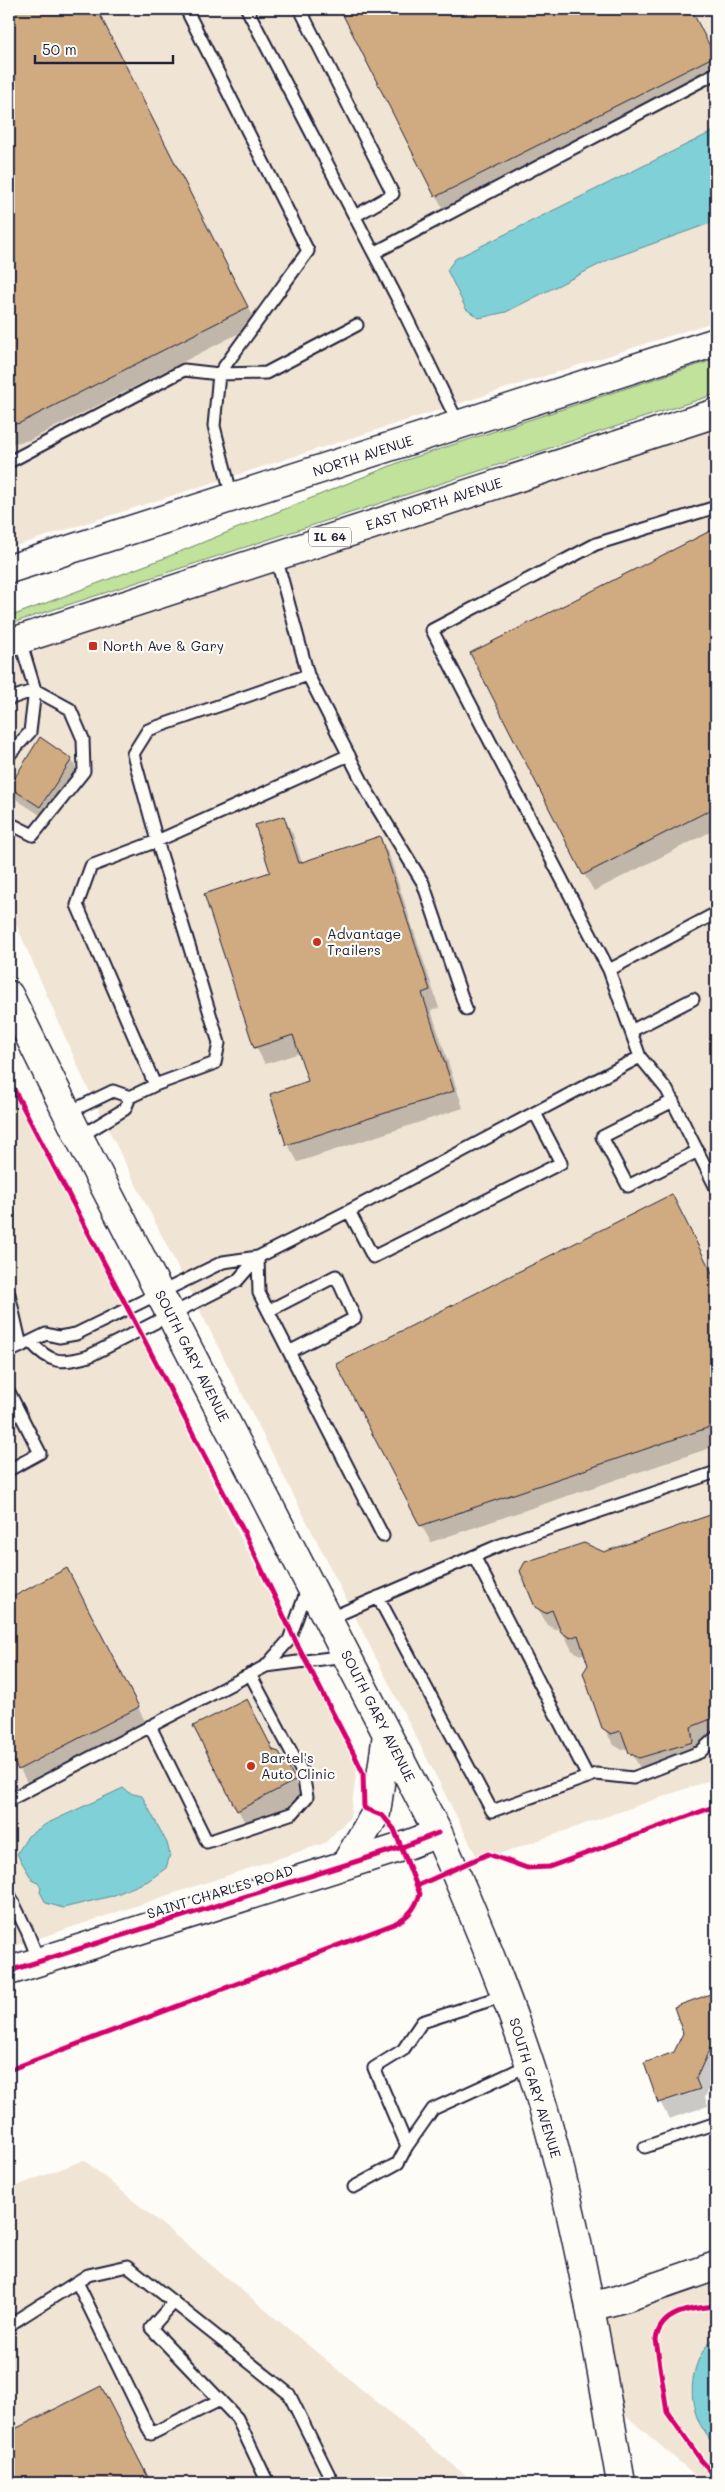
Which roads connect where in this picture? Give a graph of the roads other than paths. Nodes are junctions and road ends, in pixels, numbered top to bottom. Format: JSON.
{"nodes":[{"id":1,"x":186,"y":9,"type":"edge"},
{"id":2,"x":247,"y":9,"type":"edge"},
{"id":3,"x":300,"y":9,"type":"edge"},
{"id":4,"x":716,"y":72,"type":"edge"},
{"id":5,"x":354,"y":216,"type":"junction"},
{"id":6,"x":374,"y":253,"type":"junction"},
{"id":7,"x":357,"y":325,"type":"dead end"},
{"id":8,"x":716,"y":342,"type":"edge"},
{"id":9,"x":219,"y":374,"type":"junction"},
{"id":10,"x":716,"y":413,"type":"edge"},
{"id":11,"x":459,"y":425,"type":"junction"},
{"id":12,"x":9,"y":462,"type":"edge"},
{"id":13,"x":232,"y":497,"type":"junction"},
{"id":14,"x":716,"y":507,"type":"edge"},
{"id":15,"x":275,"y":555,"type":"junction"},
{"id":16,"x":9,"y":569,"type":"edge"},
{"id":17,"x":14,"y":641,"type":"edge"},
{"id":18,"x":308,"y":675,"type":"junction"},
{"id":19,"x":35,"y":690,"type":"junction"},
{"id":20,"x":9,"y":699,"type":"edge"},
{"id":21,"x":9,"y":755,"type":"edge"},
{"id":22,"x":349,"y":755,"type":"junction"},
{"id":23,"x":9,"y":823,"type":"edge"},
{"id":24,"x":157,"y":841,"type":"junction"},
{"id":25,"x":716,"y":913,"type":"edge"},
{"id":26,"x":609,"y":970,"type":"junction"},
{"id":27,"x":694,"y":999,"type":"dead end"},
{"id":28,"x":466,"y":1009,"type":"dead end"},
{"id":29,"x":12,"y":1011,"type":"edge"},
{"id":30,"x":632,"y":1031,"type":"junction"},
{"id":31,"x":640,"y":1057,"type":"junction"},
{"id":32,"x":155,"y":1085,"type":"junction"},
{"id":33,"x":130,"y":1097,"type":"junction"},
{"id":34,"x":673,"y":1101,"type":"junction"},
{"id":35,"x":67,"y":1113,"type":"junction"},
{"id":36,"x":535,"y":1113,"type":"junction"},
{"id":37,"x":79,"y":1137,"type":"junction"},
{"id":38,"x":698,"y":1151,"type":"junction"},
{"id":39,"x":716,"y":1188,"type":"edge"},
{"id":40,"x":349,"y":1212,"type":"junction"},
{"id":41,"x":258,"y":1257,"type":"junction"},
{"id":42,"x":9,"y":1294,"type":"edge"},
{"id":43,"x":166,"y":1304,"type":"junction"},
{"id":44,"x":268,"y":1311,"type":"junction"},
{"id":45,"x":26,"y":1344,"type":"junction"},
{"id":46,"x":9,"y":1352,"type":"edge"},
{"id":47,"x":289,"y":1352,"type":"junction"},
{"id":48,"x":9,"y":1392,"type":"edge"},
{"id":49,"x":9,"y":1470,"type":"edge"},
{"id":50,"x":716,"y":1472,"type":"edge"},
{"id":51,"x":383,"y":1536,"type":"dead end"},
{"id":52,"x":474,"y":1556,"type":"junction"},
{"id":53,"x":309,"y":1583,"type":"junction"},
{"id":54,"x":378,"y":1597,"type":"junction"},
{"id":55,"x":328,"y":1619,"type":"junction"},
{"id":56,"x":347,"y":1656,"type":"junction"},
{"id":57,"x":266,"y":1666,"type":"junction"},
{"id":58,"x":250,"y":1674,"type":"junction"},
{"id":59,"x":150,"y":1726,"type":"junction"},
{"id":60,"x":387,"y":1734,"type":"junction"},
{"id":61,"x":716,"y":1737,"type":"edge"},
{"id":62,"x":588,"y":1777,"type":"junction"},
{"id":63,"x":9,"y":1800,"type":"edge"},
{"id":64,"x":438,"y":1833,"type":"junction"},
{"id":65,"x":345,"y":1865,"type":"junction"},
{"id":66,"x":9,"y":1894,"type":"edge"},
{"id":67,"x":39,"y":1962,"type":"junction"},
{"id":68,"x":9,"y":1971,"type":"edge"},
{"id":69,"x":506,"y":1995,"type":"junction"},
{"id":70,"x":530,"y":2064,"type":"junction"},
{"id":71,"x":716,"y":2123,"type":"edge"},
{"id":72,"x":407,"y":2146,"type":"junction"},
{"id":73,"x":645,"y":2147,"type":"dead end"},
{"id":74,"x":354,"y":2187,"type":"dead end"},
{"id":75,"x":716,"y":2266,"type":"edge"},
{"id":76,"x":77,"y":2282,"type":"junction"},
{"id":77,"x":174,"y":2302,"type":"junction"},
{"id":78,"x":590,"y":2307,"type":"junction"},
{"id":79,"x":9,"y":2325,"type":"edge"},
{"id":80,"x":220,"y":2400,"type":"junction"},
{"id":81,"x":268,"y":2483,"type":"edge"},
{"id":82,"x":333,"y":2483,"type":"edge"},
{"id":83,"x":620,"y":2483,"type":"edge"}],
"edges":[{"from":1,"to":9,"type":"lane"},
{"from":2,"to":5,"type":"lane"},
{"from":3,"to":5,"type":"lane"},
{"from":4,"to":6,"type":"lane"},
{"from":5,"to":6,"type":"lane"},
{"from":6,"to":11,"type":"lane"},
{"from":7,"to":9,"type":"lane"},
{"from":8,"to":11,"type":"main road","name":"NORTH AVENUE"},
{"from":9,"to":12,"type":"lane"},
{"from":9,"to":13,"type":"lane"},
{"from":10,"to":15,"type":"main road","name":"EAST NORTH AVENUE","number":"IL 64"},
{"from":11,"to":13,"type":"main road","name":"NORTH AVENUE"},
{"from":13,"to":16,"type":"main road","name":"NORTH AVENUE"},
{"from":14,"to":26,"type":"lane"},
{"from":15,"to":17,"type":"main road","name":"EAST NORTH AVENUE","number":"IL 64"},
{"from":15,"to":18,"type":"lane"},
{"from":17,"to":19,"type":"lane"},
{"from":18,"to":22,"type":"lane"},
{"from":18,"to":24,"type":"lane"},
{"from":19,"to":20,"type":"lane"},
{"from":19,"to":21,"type":"lane"},
{"from":19,"to":23,"type":"lane"},
{"from":22,"to":24,"type":"lane"},
{"from":22,"to":28,"type":"lane"},
{"from":24,"to":32,"type":"lane"},
{"from":24,"to":32,"type":"lane"},
{"from":25,"to":26,"type":"lane"},
{"from":26,"to":30,"type":"lane"},
{"from":27,"to":30,"type":"lane"},
{"from":29,"to":35,"type":"main road","name":"SOUTH GARY AVENUE"},
{"from":30,"to":31,"type":"lane"},
{"from":31,"to":34,"type":"lane"},
{"from":31,"to":36,"type":"lane"},
{"from":32,"to":33,"type":"lane"},
{"from":33,"to":35,"type":"lane"},
{"from":33,"to":37,"type":"lane"},
{"from":34,"to":38,"type":"lane"},
{"from":34,"to":38,"type":"lane"},
{"from":35,"to":37,"type":"main road","name":"SOUTH GARY AVENUE"},
{"from":36,"to":40,"type":"lane"},
{"from":36,"to":40,"type":"lane"},
{"from":37,"to":43,"type":"main road","name":"SOUTH GARY AVENUE"},
{"from":38,"to":39,"type":"lane"},
{"from":40,"to":41,"type":"lane"},
{"from":41,"to":43,"type":"lane"},
{"from":41,"to":43,"type":"lane"},
{"from":41,"to":44,"type":"lane"},
{"from":42,"to":45,"type":"lane"},
{"from":43,"to":45,"type":"lane"},
{"from":43,"to":45,"type":"lane"},
{"from":43,"to":53,"type":"main road","name":"SOUTH GARY AVENUE"},
{"from":44,"to":47,"type":"lane"},
{"from":44,"to":47,"type":"lane"},
{"from":45,"to":46,"type":"lane"},
{"from":47,"to":51,"type":"lane"},
{"from":48,"to":49,"type":"lane"},
{"from":50,"to":52,"type":"lane"},
{"from":52,"to":54,"type":"lane"},
{"from":52,"to":62,"type":"lane"},
{"from":53,"to":55,"type":"main road","name":"SOUTH GARY AVENUE"},
{"from":53,"to":57,"type":"lane"},
{"from":54,"to":55,"type":"lane"},
{"from":54,"to":62,"type":"lane"},
{"from":55,"to":56,"type":"main road","name":"SOUTH GARY AVENUE"},
{"from":56,"to":57,"type":"lane"},
{"from":56,"to":60,"type":"main road","name":"SOUTH GARY AVENUE"},
{"from":57,"to":58,"type":"lane"},
{"from":58,"to":59,"type":"lane"},
{"from":58,"to":59,"type":"lane"},
{"from":59,"to":63,"type":"lane"},
{"from":60,"to":64,"type":"main road","name":"SOUTH GARY AVENUE"},
{"from":60,"to":65,"type":"main road"},
{"from":61,"to":62,"type":"lane"},
{"from":64,"to":65,"type":"main road","name":"SAINT CHARLES ROAD"},
{"from":64,"to":69,"type":"main road","name":"SOUTH GARY AVENUE"},
{"from":65,"to":67,"type":"main road","name":"SAINT CHARLES ROAD"},
{"from":66,"to":67,"type":"lane"},
{"from":67,"to":68,"type":"main road","name":"SAINT CHARLES ROAD"},
{"from":69,"to":70,"type":"main road","name":"SOUTH GARY AVENUE"},
{"from":69,"to":72,"type":"lane"},
{"from":70,"to":72,"type":"lane"},
{"from":70,"to":78,"type":"main road","name":"SOUTH GARY AVENUE"},
{"from":71,"to":73,"type":"lane"},
{"from":72,"to":74,"type":"lane"},
{"from":75,"to":78,"type":"main road"},
{"from":76,"to":77,"type":"lane"},
{"from":76,"to":79,"type":"lane"},
{"from":76,"to":80,"type":"lane"},
{"from":77,"to":80,"type":"lane"},
{"from":77,"to":82,"type":"lane"},
{"from":78,"to":83,"type":"main road","name":"SOUTH GARY AVENUE"},
{"from":80,"to":81,"type":"lane"}]}
